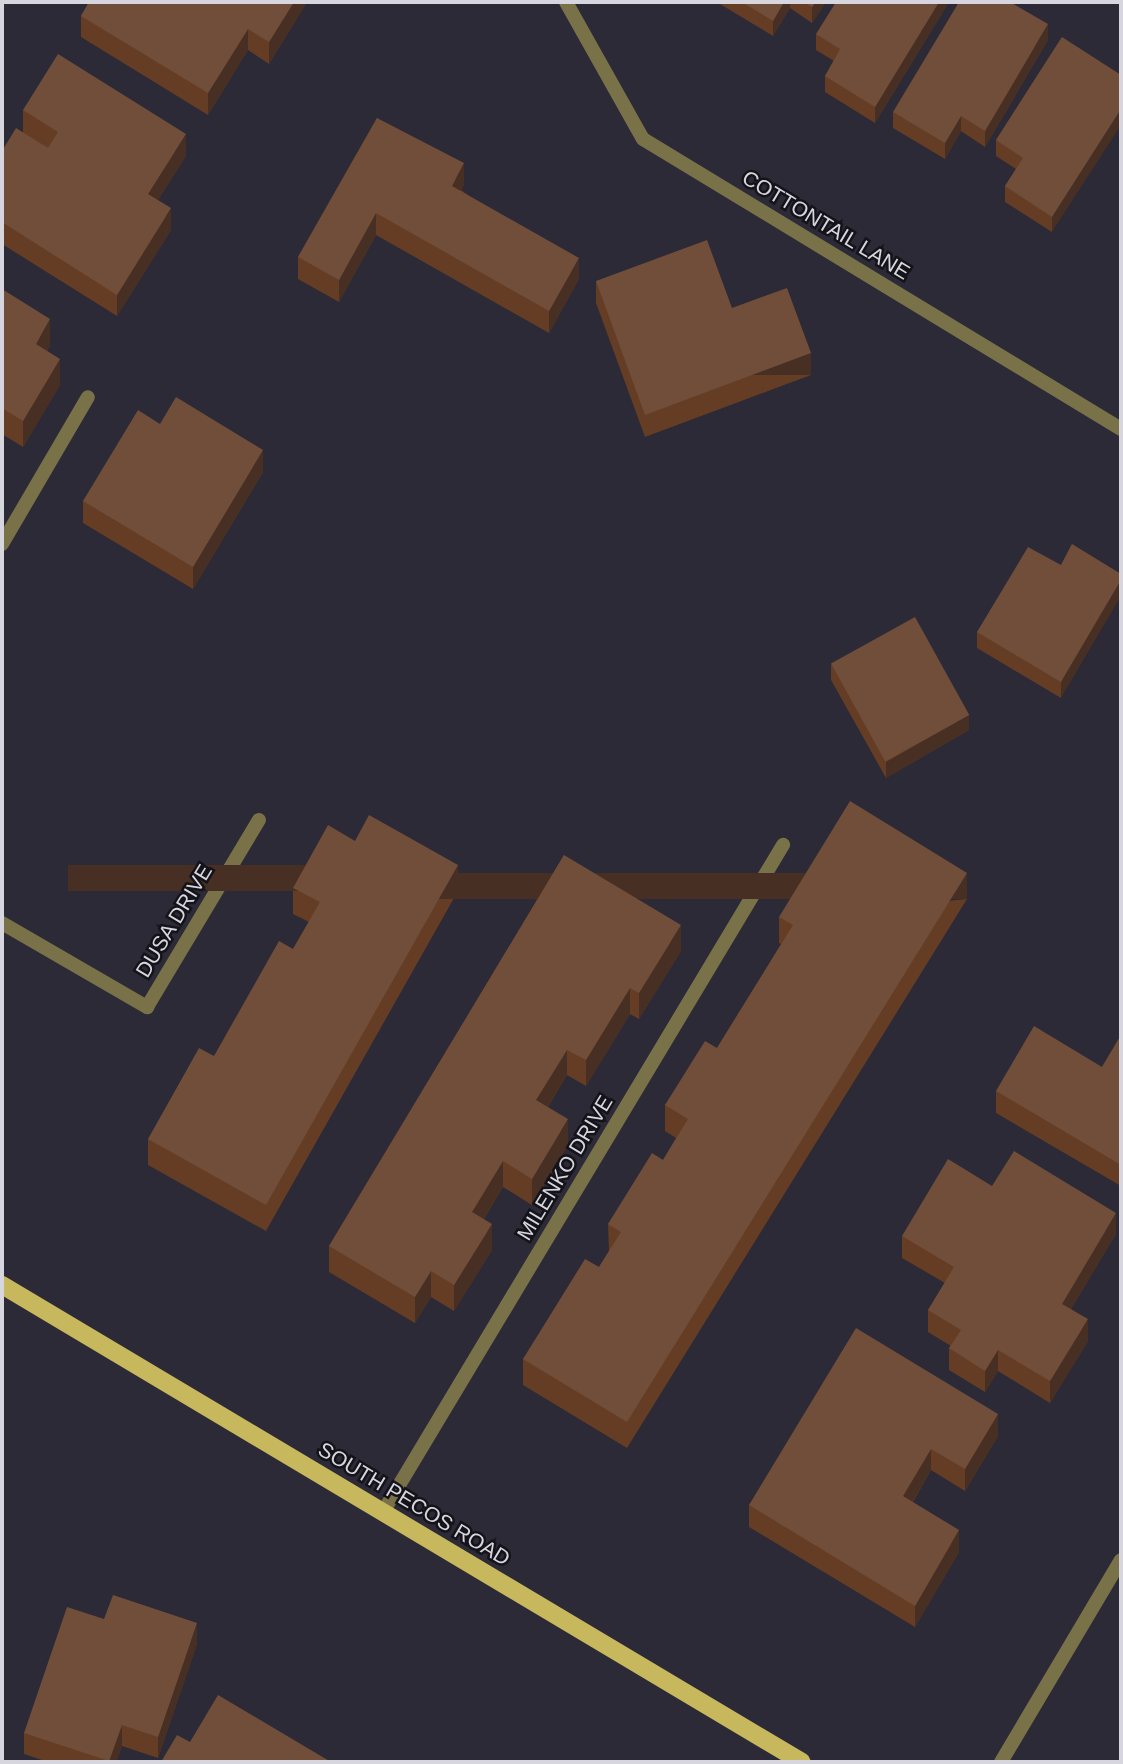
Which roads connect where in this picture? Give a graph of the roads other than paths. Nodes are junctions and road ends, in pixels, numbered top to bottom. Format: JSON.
{"nodes":[{"id":1,"x":566,"y":2,"type":"edge"},
{"id":2,"x":88,"y":397,"type":"dead end"},
{"id":3,"x":1121,"y":429,"type":"edge"},
{"id":4,"x":2,"y":544,"type":"edge"},
{"id":5,"x":259,"y":820,"type":"dead end"},
{"id":6,"x":783,"y":845,"type":"dead end"},
{"id":7,"x":2,"y":924,"type":"edge"},
{"id":8,"x":2,"y":1285,"type":"edge"},
{"id":9,"x":383,"y":1512,"type":"junction"},
{"id":10,"x":1121,"y":1560,"type":"edge"},
{"id":11,"x":802,"y":1762,"type":"edge"},
{"id":12,"x":1001,"y":1762,"type":"edge"}],
"edges":[{"from":1,"to":3,"type":"street","name":"COTTONTAIL LANE"},
{"from":2,"to":4,"type":"street"},
{"from":5,"to":7,"type":"street","name":"DUSA DRIVE"},
{"from":6,"to":9,"type":"street","name":"MILENKO DRIVE"},
{"from":8,"to":9,"type":"main road","name":"SOUTH PECOS ROAD"},
{"from":9,"to":11,"type":"main road","name":"SOUTH PECOS ROAD"},
{"from":10,"to":12,"type":"street"}]}
